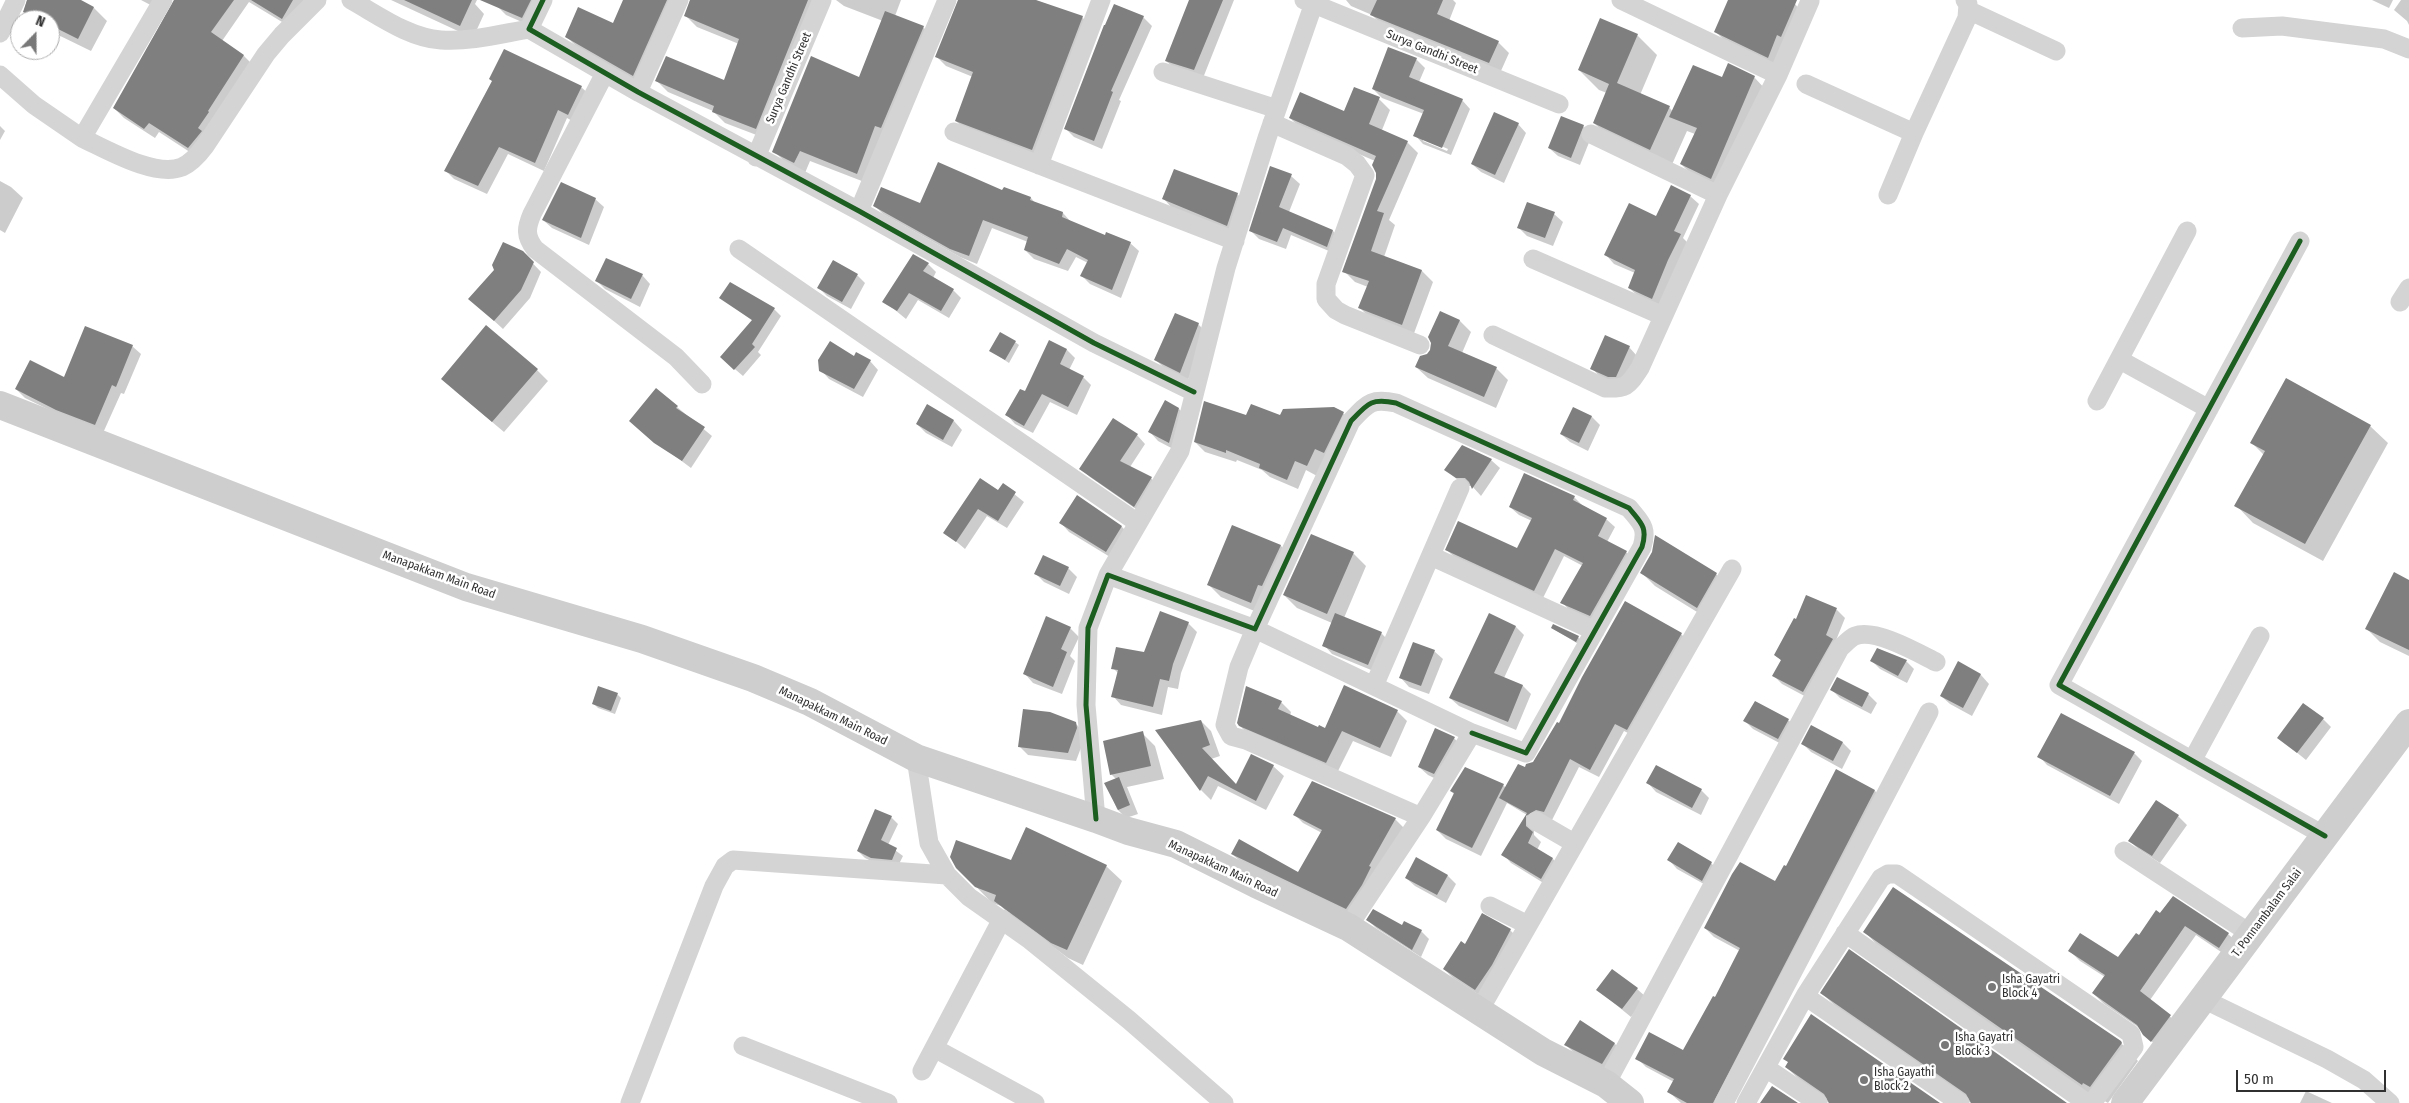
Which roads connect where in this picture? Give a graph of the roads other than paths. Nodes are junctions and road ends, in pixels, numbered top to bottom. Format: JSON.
{"nodes":[{"id":1,"x":16,"y":0,"type":"edge"},
{"id":2,"x":163,"y":0,"type":"edge"},
{"id":3,"x":317,"y":0,"type":"edge"},
{"id":4,"x":351,"y":0,"type":"edge"},
{"id":5,"x":543,"y":0,"type":"edge"},
{"id":6,"x":679,"y":0,"type":"edge"},
{"id":7,"x":822,"y":0,"type":"edge"},
{"id":8,"x":947,"y":0,"type":"edge"},
{"id":9,"x":1101,"y":0,"type":"edge"},
{"id":10,"x":1621,"y":0,"type":"edge"},
{"id":11,"x":1311,"y":1,"type":"edge"},
{"id":12,"x":1810,"y":1,"type":"edge"},
{"id":13,"x":1966,"y":5,"type":"edge"},
{"id":14,"x":2242,"y":28,"type":"dead end"},
{"id":15,"x":529,"y":29,"type":"junction"},
{"id":16,"x":0,"y":33,"type":"edge"},
{"id":17,"x":2409,"y":49,"type":"edge"},
{"id":18,"x":2056,"y":51,"type":"dead end"},
{"id":19,"x":1163,"y":72,"type":"dead end"},
{"id":20,"x":605,"y":73,"type":"junction"},
{"id":21,"x":1778,"y":74,"type":"junction"},
{"id":22,"x":0,"y":75,"type":"edge"},
{"id":23,"x":1806,"y":84,"type":"dead end"},
{"id":24,"x":638,"y":92,"type":"junction"},
{"id":25,"x":1559,"y":104,"type":"dead end"},
{"id":26,"x":1275,"y":116,"type":"junction"},
{"id":27,"x":954,"y":132,"type":"dead end"},
{"id":28,"x":1914,"y":133,"type":"junction"},
{"id":29,"x":1591,"y":134,"type":"dead end"},
{"id":30,"x":82,"y":138,"type":"junction"},
{"id":31,"x":756,"y":156,"type":"junction"},
{"id":32,"x":1039,"y":164,"type":"junction"},
{"id":33,"x":1718,"y":195,"type":"junction"},
{"id":34,"x":1888,"y":195,"type":"dead end"},
{"id":35,"x":859,"y":211,"type":"junction"},
{"id":36,"x":2187,"y":231,"type":"dead end"},
{"id":37,"x":1235,"y":241,"type":"junction"},
{"id":38,"x":2300,"y":241,"type":"dead end"},
{"id":39,"x":739,"y":249,"type":"dead end"},
{"id":40,"x":1533,"y":259,"type":"dead end"},
{"id":41,"x":1663,"y":316,"type":"junction"},
{"id":42,"x":1493,"y":335,"type":"dead end"},
{"id":43,"x":1420,"y":346,"type":"dead end"},
{"id":44,"x":2120,"y":360,"type":"junction"},
{"id":45,"x":702,"y":384,"type":"dead end"},
{"id":46,"x":1194,"y":392,"type":"junction"},
{"id":47,"x":2097,"y":401,"type":"dead end"},
{"id":48,"x":0,"y":405,"type":"edge"},
{"id":49,"x":2209,"y":409,"type":"junction"},
{"id":50,"x":1460,"y":488,"type":"dead end"},
{"id":51,"x":1138,"y":523,"type":"junction"},
{"id":52,"x":1430,"y":556,"type":"junction"},
{"id":53,"x":1732,"y":570,"type":"dead end"},
{"id":54,"x":1108,"y":575,"type":"junction"},
{"id":55,"x":1255,"y":629,"type":"junction"},
{"id":56,"x":1594,"y":631,"type":"junction"},
{"id":57,"x":2260,"y":636,"type":"dead end"},
{"id":58,"x":1936,"y":662,"type":"dead end"},
{"id":59,"x":1374,"y":686,"type":"junction"},
{"id":60,"x":1929,"y":712,"type":"dead end"},
{"id":61,"x":2409,"y":723,"type":"edge"},
{"id":62,"x":1472,"y":732,"type":"junction"},
{"id":63,"x":916,"y":758,"type":"junction"},
{"id":64,"x":2192,"y":761,"type":"junction"},
{"id":65,"x":1421,"y":817,"type":"junction"},
{"id":66,"x":1096,"y":818,"type":"junction"},
{"id":67,"x":1536,"y":821,"type":"dead end"},
{"id":68,"x":2325,"y":836,"type":"junction"},
{"id":69,"x":1574,"y":843,"type":"junction"},
{"id":70,"x":2124,"y":851,"type":"dead end"},
{"id":71,"x":947,"y":875,"type":"junction"},
{"id":72,"x":1490,"y":906,"type":"dead end"},
{"id":73,"x":1002,"y":919,"type":"junction"},
{"id":74,"x":1348,"y":926,"type":"junction"},
{"id":75,"x":1528,"y":926,"type":"junction"},
{"id":76,"x":1845,"y":933,"type":"junction"},
{"id":77,"x":2251,"y":934,"type":"junction"},
{"id":78,"x":1805,"y":996,"type":"junction"},
{"id":79,"x":2203,"y":999,"type":"junction"},
{"id":80,"x":1479,"y":1011,"type":"junction"},
{"id":81,"x":743,"y":1046,"type":"dead end"},
{"id":82,"x":934,"y":1048,"type":"junction"},
{"id":83,"x":1766,"y":1068,"type":"junction"},
{"id":84,"x":922,"y":1071,"type":"dead end"},
{"id":85,"x":1606,"y":1084,"type":"junction"},
{"id":86,"x":630,"y":1103,"type":"edge"},
{"id":87,"x":888,"y":1103,"type":"edge"},
{"id":88,"x":1035,"y":1103,"type":"edge"},
{"id":89,"x":1224,"y":1103,"type":"edge"},
{"id":90,"x":1630,"y":1103,"type":"edge"},
{"id":91,"x":1724,"y":1103,"type":"edge"},
{"id":92,"x":1746,"y":1103,"type":"edge"},
{"id":93,"x":1818,"y":1103,"type":"edge"},
{"id":94,"x":1960,"y":1103,"type":"edge"},
{"id":95,"x":2087,"y":1103,"type":"edge"},
{"id":96,"x":2092,"y":1103,"type":"edge"},
{"id":97,"x":2126,"y":1103,"type":"edge"},
{"id":98,"x":2390,"y":1103,"type":"edge"}],
"edges":[{"from":1,"to":16,"type":"street"},
{"from":2,"to":30,"type":"street"},
{"from":3,"to":30,"type":"street"},
{"from":4,"to":15,"type":"street"},
{"from":5,"to":15,"type":"street"},
{"from":6,"to":24,"type":"street"},
{"from":7,"to":31,"type":"street","name":"Surya Gandhi Street"},
{"from":8,"to":35,"type":"street"},
{"from":9,"to":32,"type":"street"},
{"from":10,"to":21,"type":"street"},
{"from":11,"to":25,"type":"street","name":"Surya Gandhi Street"},
{"from":11,"to":26,"type":"street"},
{"from":12,"to":21,"type":"street"},
{"from":13,"to":18,"type":"street"},
{"from":13,"to":28,"type":"street"},
{"from":14,"to":17,"type":"street"},
{"from":15,"to":20,"type":"street"},
{"from":19,"to":26,"type":"street"},
{"from":20,"to":24,"type":"street"},
{"from":20,"to":45,"type":"street"},
{"from":21,"to":33,"type":"street"},
{"from":22,"to":30,"type":"street"},
{"from":23,"to":28,"type":"street"},
{"from":24,"to":31,"type":"street"},
{"from":26,"to":37,"type":"street"},
{"from":26,"to":43,"type":"street"},
{"from":27,"to":32,"type":"street"},
{"from":28,"to":34,"type":"street"},
{"from":29,"to":33,"type":"street"},
{"from":31,"to":35,"type":"street"},
{"from":32,"to":37,"type":"street"},
{"from":33,"to":41,"type":"street"},
{"from":35,"to":46,"type":"street"},
{"from":36,"to":44,"type":"street"},
{"from":37,"to":46,"type":"street"},
{"from":38,"to":49,"type":"street"},
{"from":39,"to":51,"type":"street"},
{"from":40,"to":41,"type":"street"},
{"from":41,"to":42,"type":"street"},
{"from":44,"to":47,"type":"street"},
{"from":44,"to":49,"type":"street"},
{"from":46,"to":51,"type":"street"},
{"from":48,"to":63,"type":"main road","name":"Manapakkam Main Road"},
{"from":49,"to":64,"type":"street"},
{"from":50,"to":52,"type":"street"},
{"from":51,"to":54,"type":"street"},
{"from":52,"to":56,"type":"street"},
{"from":52,"to":59,"type":"street"},
{"from":53,"to":69,"type":"street"},
{"from":54,"to":55,"type":"street"},
{"from":54,"to":66,"type":"street"},
{"from":55,"to":56,"type":"street"},
{"from":55,"to":59,"type":"street"},
{"from":55,"to":65,"type":"street"},
{"from":56,"to":62,"type":"street"},
{"from":57,"to":64,"type":"street"},
{"from":58,"to":85,"type":"street"},
{"from":59,"to":62,"type":"street"},
{"from":60,"to":91,"type":"street"},
{"from":61,"to":68,"type":"main road","name":"T. Ponnambalam Salai"},
{"from":62,"to":65,"type":"street"},
{"from":63,"to":66,"type":"main road","name":"Manapakkam Main Road"},
{"from":63,"to":71,"type":"street"},
{"from":64,"to":68,"type":"street"},
{"from":65,"to":74,"type":"street"},
{"from":66,"to":74,"type":"main road","name":"Manapakkam Main Road"},
{"from":67,"to":69,"type":"street"},
{"from":68,"to":77,"type":"main road","name":"T. Ponnambalam Salai"},
{"from":69,"to":75,"type":"street"},
{"from":70,"to":77,"type":"street"},
{"from":71,"to":73,"type":"street"},
{"from":71,"to":86,"type":"street"},
{"from":72,"to":75,"type":"street"},
{"from":73,"to":82,"type":"street"},
{"from":73,"to":89,"type":"street"},
{"from":74,"to":80,"type":"main road","name":"Manapakkam Main Road"},
{"from":75,"to":80,"type":"street"},
{"from":76,"to":78,"type":"street"},
{"from":76,"to":95,"type":"street"},
{"from":76,"to":96,"type":"street"},
{"from":77,"to":79,"type":"main road","name":"T. Ponnambalam Salai"},
{"from":78,"to":83,"type":"street"},
{"from":78,"to":94,"type":"street"},
{"from":79,"to":97,"type":"main road","name":"T. Ponnambalam Salai"},
{"from":79,"to":98,"type":"street"},
{"from":80,"to":85,"type":"main road","name":"Manapakkam Main Road"},
{"from":81,"to":87,"type":"street"},
{"from":82,"to":84,"type":"street"},
{"from":82,"to":88,"type":"street"},
{"from":83,"to":92,"type":"street"},
{"from":83,"to":93,"type":"street"},
{"from":85,"to":90,"type":"main road","name":"Manapakkam Main Road"}]}
